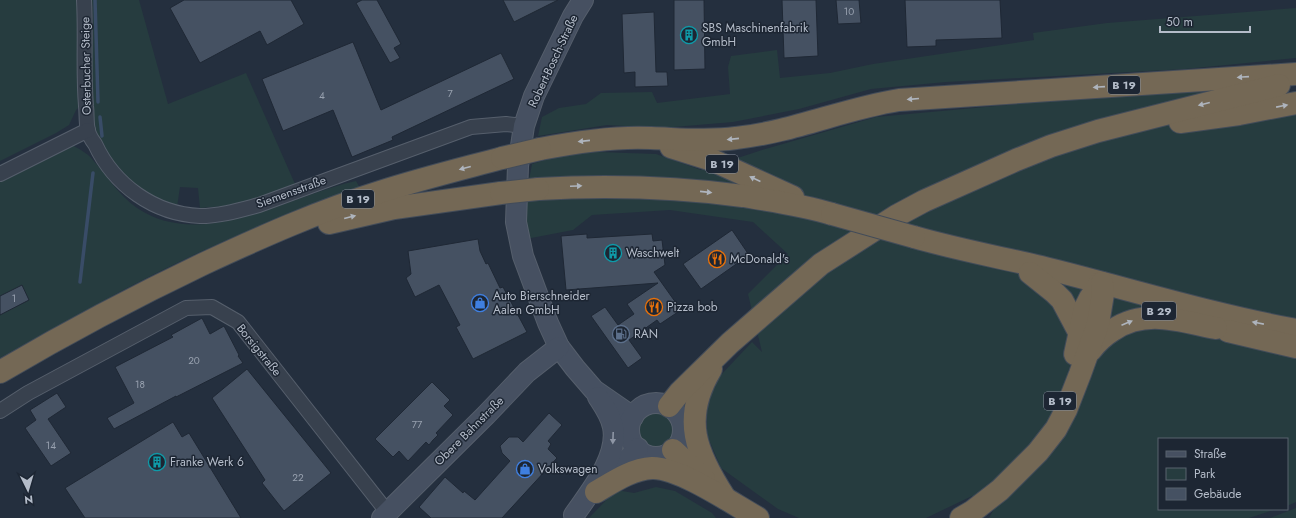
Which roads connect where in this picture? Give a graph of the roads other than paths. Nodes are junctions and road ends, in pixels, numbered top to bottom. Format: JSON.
{"nodes":[{"id":1,"x":84,"y":0,"type":"edge"},
{"id":2,"x":583,"y":0,"type":"edge"},
{"id":3,"x":1296,"y":74,"type":"edge"},
{"id":4,"x":1296,"y":81,"type":"edge"},
{"id":5,"x":1296,"y":104,"type":"edge"},
{"id":6,"x":524,"y":126,"type":"junction"},
{"id":7,"x":88,"y":130,"type":"junction"},
{"id":8,"x":623,"y":138,"type":"junction"},
{"id":9,"x":1051,"y":146,"type":"junction"},
{"id":10,"x":0,"y":174,"type":"edge"},
{"id":11,"x":824,"y":212,"type":"junction"},
{"id":12,"x":955,"y":248,"type":"junction"},
{"id":13,"x":219,"y":256,"type":"junction"},
{"id":14,"x":1030,"y":273,"type":"junction"},
{"id":15,"x":1100,"y":288,"type":"junction"},
{"id":16,"x":1216,"y":328,"type":"junction"},
{"id":17,"x":1296,"y":330,"type":"edge"},
{"id":18,"x":1079,"y":332,"type":"junction"},
{"id":19,"x":730,"y":344,"type":"junction"},
{"id":20,"x":559,"y":347,"type":"junction"},
{"id":21,"x":1296,"y":347,"type":"edge"},
{"id":22,"x":1087,"y":356,"type":"junction"},
{"id":23,"x":0,"y":372,"type":"edge"},
{"id":24,"x":594,"y":390,"type":"junction"},
{"id":25,"x":669,"y":406,"type":"junction"},
{"id":26,"x":0,"y":411,"type":"edge"},
{"id":27,"x":633,"y":417,"type":"junction"},
{"id":28,"x":638,"y":448,"type":"junction"},
{"id":29,"x":673,"y":450,"type":"junction"},
{"id":30,"x":1025,"y":464,"type":"junction"},
{"id":31,"x":596,"y":492,"type":"junction"},
{"id":32,"x":726,"y":499,"type":"junction"},
{"id":33,"x":385,"y":515,"type":"edge"},
{"id":34,"x":572,"y":516,"type":"edge"},
{"id":35,"x":758,"y":518,"type":"edge"},
{"id":36,"x":961,"y":518,"type":"edge"}],
"edges":[{"from":1,"to":7,"type":"street","name":"Osterbucher Steige"},
{"from":2,"to":6,"type":"street","name":"Robert-Bosch-Straße"},
{"from":3,"to":8,"type":"highway","number":"B 19","one_way":true},
{"from":4,"to":9,"type":"highway","one_way":true},
{"from":9,"to":5,"type":"highway","one_way":true},
{"from":6,"to":7,"type":"street","name":"Siemensstraße"},
{"from":6,"to":20,"type":"street","name":"Robert-Bosch-Straße"},
{"from":7,"to":10,"type":"street","name":"Osterbucher Steige"},
{"from":11,"to":8,"type":"highway","number":"B 19","one_way":true},
{"from":8,"to":13,"type":"highway","number":"B 19","one_way":true,"bridge":true},
{"from":9,"to":19,"type":"highway"},
{"from":11,"to":12,"type":"highway","number":"B 19","bridge":true},
{"from":13,"to":11,"type":"highway","number":"B 19","one_way":true,"bridge":true},
{"from":12,"to":14,"type":"highway","number":"B 19"},
{"from":12,"to":15,"type":"highway","number":"B 19"},
{"from":13,"to":23,"type":"highway","number":"B 19"},
{"from":14,"to":15,"type":"highway","number":"B 29"},
{"from":14,"to":18,"type":"highway","number":"B 19"},
{"from":15,"to":16,"type":"highway","number":"B 29"},
{"from":17,"to":15,"type":"highway","number":"B 19","one_way":true},
{"from":15,"to":18,"type":"highway","number":"B 19"},
{"from":15,"to":22,"type":"highway","number":"B 19"},
{"from":16,"to":21,"type":"highway","number":"B 29"},
{"from":22,"to":16,"type":"highway","one_way":true},
{"from":18,"to":30,"type":"highway","number":"B 19"},
{"from":19,"to":25,"type":"highway"},
{"from":19,"to":32,"type":"highway"},
{"from":20,"to":24,"type":"street","name":"Robert-Bosch-Straße"},
{"from":20,"to":33,"type":"street","name":"Obere Bahnstraße"},
{"from":22,"to":30,"type":"highway","number":"B 19"},
{"from":24,"to":27,"type":"street","name":"Robert-Bosch-Straße"},
{"from":24,"to":34,"type":"street","one_way":true},
{"from":25,"to":27,"type":"street"},
{"from":25,"to":29,"type":"street"},
{"from":26,"to":33,"type":"street","name":"Borsigstraße"},
{"from":27,"to":28,"type":"street"},
{"from":28,"to":29,"type":"street"},
{"from":28,"to":31,"type":"street"},
{"from":29,"to":32,"type":"highway"},
{"from":30,"to":36,"type":"highway","number":"B 19"},
{"from":31,"to":32,"type":"highway"},
{"from":31,"to":34,"type":"street"},
{"from":32,"to":35,"type":"highway"}]}
